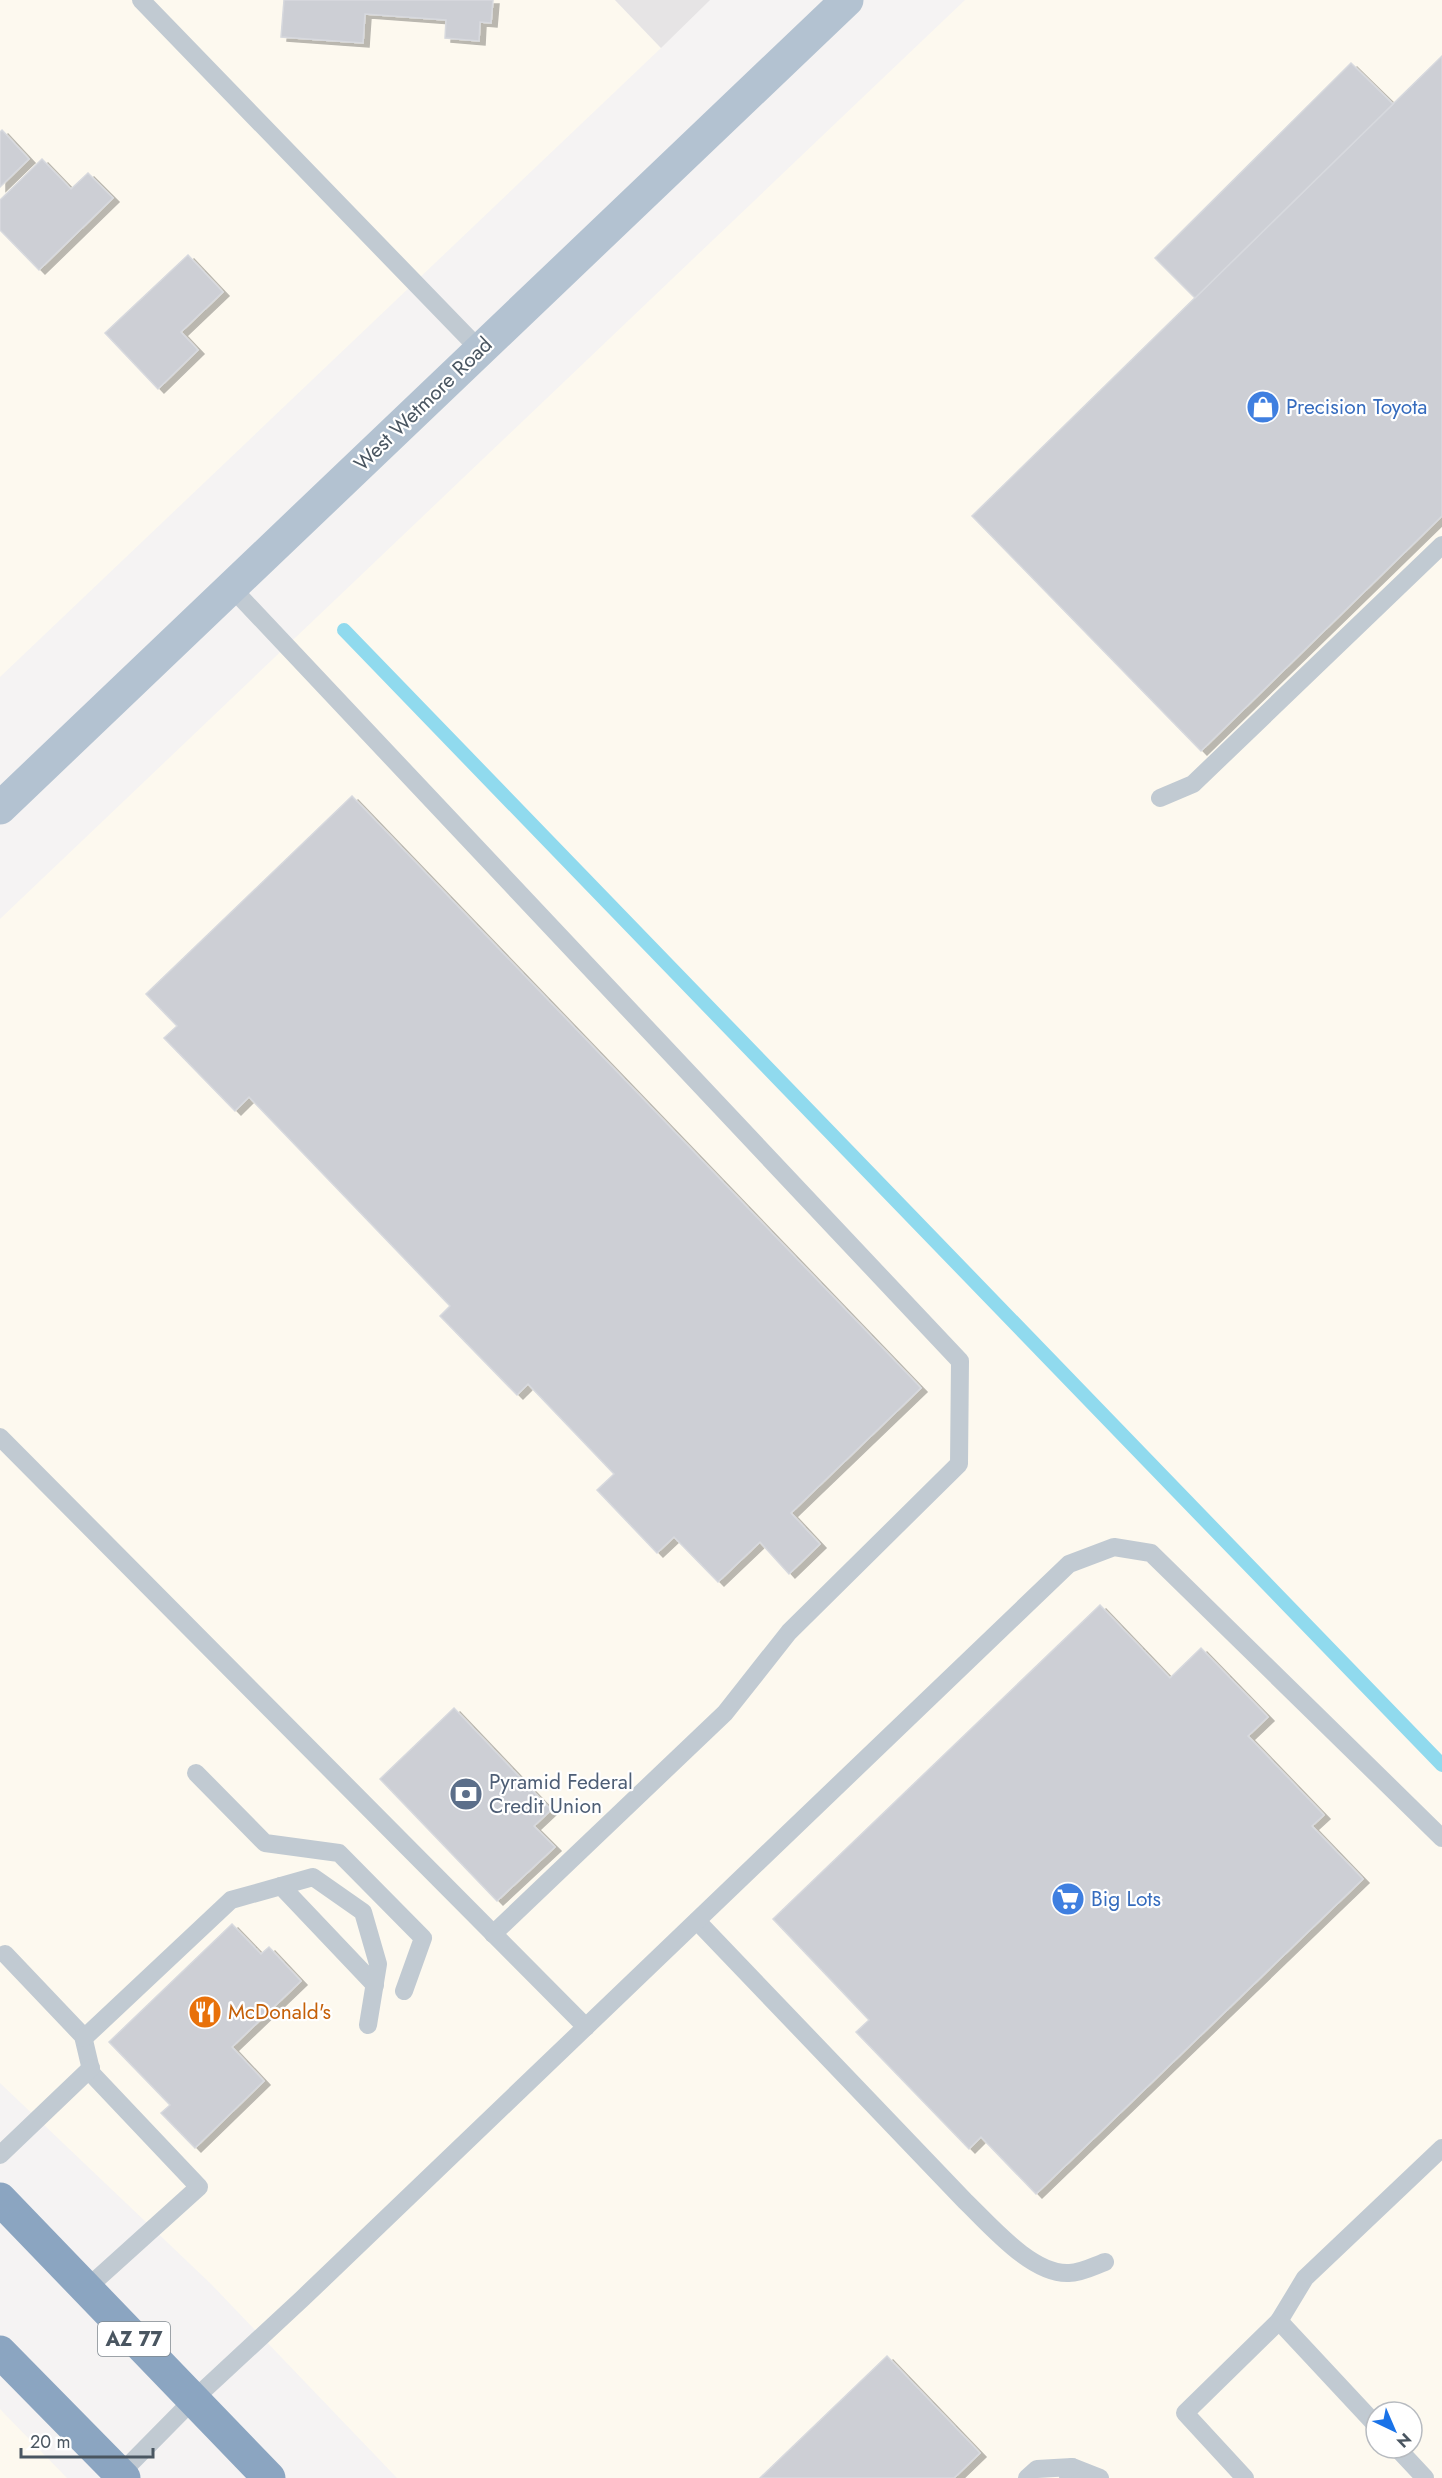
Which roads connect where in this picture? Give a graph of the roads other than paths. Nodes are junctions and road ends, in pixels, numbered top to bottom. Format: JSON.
{"nodes":[{"id":1,"x":141,"y":0,"type":"edge"},
{"id":2,"x":847,"y":0,"type":"edge"},
{"id":3,"x":480,"y":350,"type":"junction"},
{"id":4,"x":1442,"y":545,"type":"edge"},
{"id":5,"x":231,"y":587,"type":"junction"},
{"id":6,"x":1160,"y":798,"type":"dead end"},
{"id":7,"x":0,"y":808,"type":"edge"},
{"id":8,"x":0,"y":1437,"type":"edge"},
{"id":9,"x":196,"y":1773,"type":"dead end"},
{"id":10,"x":1442,"y":1838,"type":"edge"},
{"id":11,"x":281,"y":1886,"type":"junction"},
{"id":12,"x":697,"y":1921,"type":"junction"},
{"id":13,"x":493,"y":1934,"type":"junction"},
{"id":14,"x":5,"y":1954,"type":"dead end"},
{"id":15,"x":375,"y":1985,"type":"junction"},
{"id":16,"x":404,"y":1991,"type":"dead end"},
{"id":17,"x":368,"y":2025,"type":"dead end"},
{"id":18,"x":586,"y":2027,"type":"junction"},
{"id":19,"x":84,"y":2038,"type":"junction"},
{"id":20,"x":91,"y":2068,"type":"junction"},
{"id":21,"x":1442,"y":2148,"type":"edge"},
{"id":22,"x":0,"y":2155,"type":"edge"},
{"id":23,"x":0,"y":2199,"type":"edge"},
{"id":24,"x":1105,"y":2262,"type":"dead end"},
{"id":25,"x":86,"y":2289,"type":"junction"},
{"id":26,"x":1279,"y":2321,"type":"junction"},
{"id":27,"x":0,"y":2352,"type":"edge"},
{"id":28,"x":193,"y":2400,"type":"junction"},
{"id":29,"x":1364,"y":2412,"type":"edge"},
{"id":30,"x":1408,"y":2460,"type":"edge"},
{"id":31,"x":1070,"y":2472,"type":"edge"},
{"id":32,"x":122,"y":2476,"type":"edge"},
{"id":33,"x":269,"y":2478,"type":"edge"},
{"id":34,"x":1027,"y":2478,"type":"edge"},
{"id":35,"x":1100,"y":2478,"type":"edge"},
{"id":36,"x":1245,"y":2478,"type":"edge"},
{"id":37,"x":1425,"y":2478,"type":"edge"}],
"edges":[{"from":1,"to":3,"type":"lane"},
{"from":2,"to":3,"type":"main road","name":"West Wetmore Road"},
{"from":3,"to":5,"type":"main road","name":"West Wetmore Road"},
{"from":4,"to":6,"type":"lane"},
{"from":5,"to":7,"type":"main road","name":"West Wetmore Road"},
{"from":5,"to":13,"type":"lane"},
{"from":8,"to":13,"type":"lane"},
{"from":9,"to":16,"type":"lane"},
{"from":10,"to":12,"type":"lane"},
{"from":11,"to":15,"type":"lane"},
{"from":11,"to":15,"type":"lane"},
{"from":11,"to":19,"type":"lane"},
{"from":12,"to":18,"type":"lane"},
{"from":12,"to":24,"type":"lane"},
{"from":13,"to":18,"type":"lane"},
{"from":14,"to":19,"type":"lane"},
{"from":15,"to":17,"type":"lane"},
{"from":18,"to":28,"type":"lane"},
{"from":19,"to":20,"type":"lane"},
{"from":20,"to":22,"type":"lane"},
{"from":20,"to":25,"type":"lane"},
{"from":21,"to":26,"type":"lane"},
{"from":23,"to":25,"type":"highway","number":"AZ 77"},
{"from":25,"to":28,"type":"highway","number":"AZ 77"},
{"from":26,"to":29,"type":"lane"},
{"from":26,"to":36,"type":"lane"},
{"from":27,"to":32,"type":"highway"},
{"from":28,"to":32,"type":"lane"},
{"from":28,"to":33,"type":"highway","number":"AZ 77"},
{"from":30,"to":37,"type":"lane"},
{"from":31,"to":34,"type":"lane"},
{"from":31,"to":35,"type":"lane"}]}
